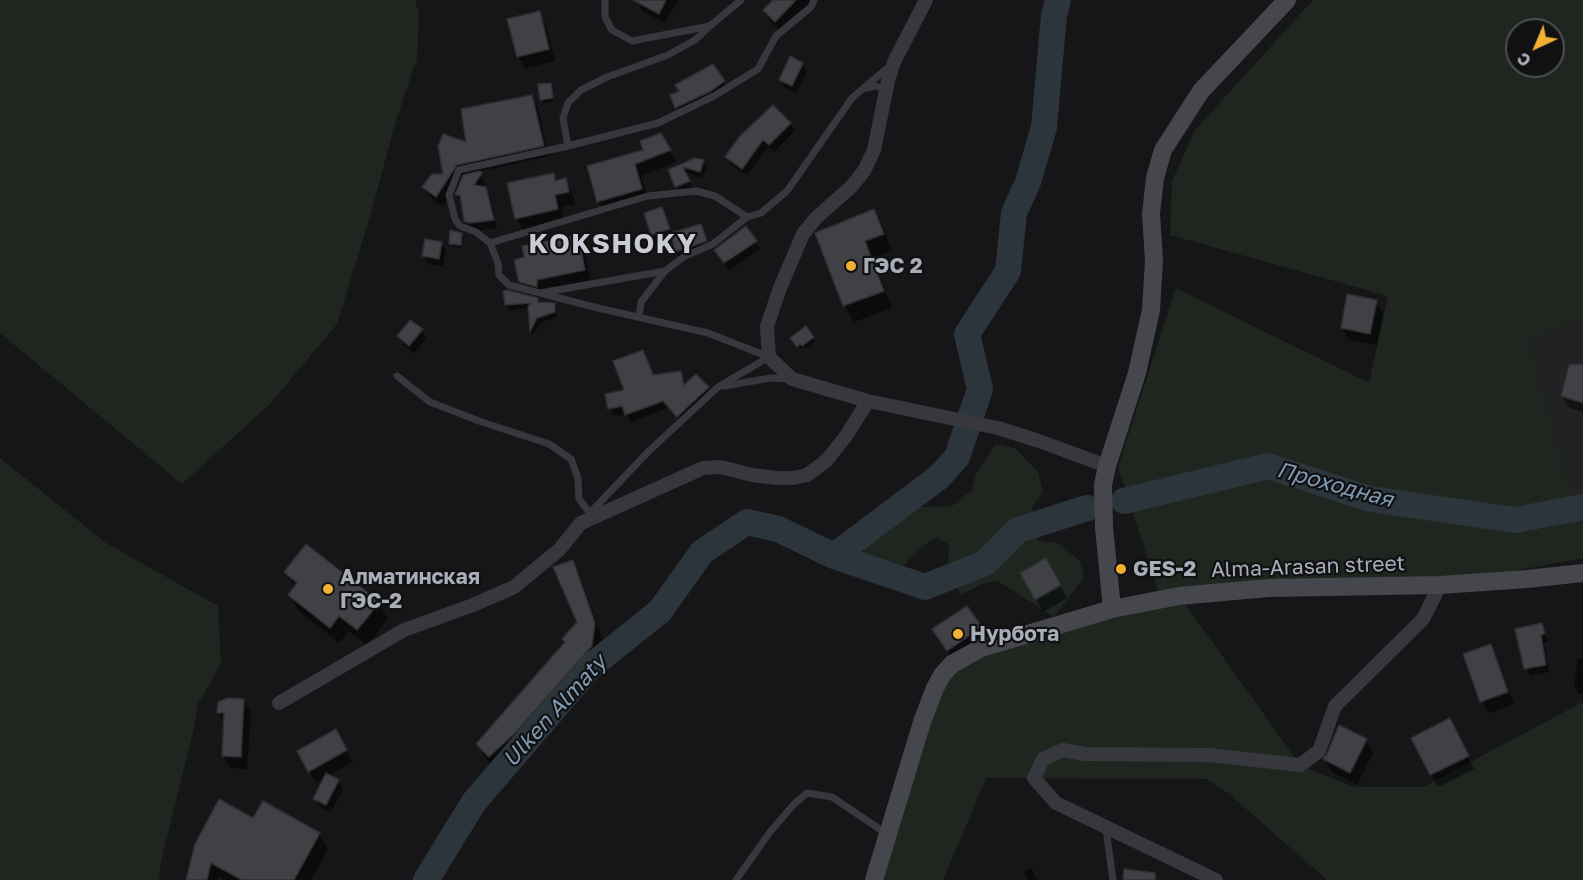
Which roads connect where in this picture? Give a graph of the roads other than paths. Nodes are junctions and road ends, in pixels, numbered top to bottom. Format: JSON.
{"nodes":[{"id":1,"x":605,"y":0,"type":"edge"},
{"id":2,"x":741,"y":0,"type":"edge"},
{"id":3,"x":814,"y":0,"type":"edge"},
{"id":4,"x":926,"y":0,"type":"edge"},
{"id":5,"x":1287,"y":0,"type":"edge"},
{"id":6,"x":710,"y":26,"type":"junction"},
{"id":7,"x":894,"y":62,"type":"junction"},
{"id":8,"x":861,"y":90,"type":"junction"},
{"id":9,"x":885,"y":96,"type":"junction"},
{"id":10,"x":568,"y":146,"type":"junction"},
{"id":11,"x":747,"y":217,"type":"junction"},
{"id":12,"x":490,"y":243,"type":"junction"},
{"id":13,"x":665,"y":272,"type":"junction"},
{"id":14,"x":538,"y":293,"type":"junction"},
{"id":15,"x":639,"y":317,"type":"junction"},
{"id":16,"x":769,"y":357,"type":"junction"},
{"id":17,"x":397,"y":376,"type":"dead end"},
{"id":18,"x":792,"y":379,"type":"junction"},
{"id":19,"x":718,"y":387,"type":"junction"},
{"id":20,"x":868,"y":401,"type":"junction"},
{"id":21,"x":1107,"y":466,"type":"junction"},
{"id":22,"x":585,"y":518,"type":"junction"},
{"id":23,"x":1583,"y":573,"type":"edge"},
{"id":24,"x":1440,"y":585,"type":"junction"},
{"id":25,"x":1112,"y":609,"type":"junction"},
{"id":26,"x":279,"y":702,"type":"dead end"},
{"id":27,"x":1106,"y":826,"type":"junction"},
{"id":28,"x":889,"y":836,"type":"junction"},
{"id":29,"x":736,"y":880,"type":"edge"},
{"id":30,"x":874,"y":880,"type":"edge"},
{"id":31,"x":1113,"y":880,"type":"edge"},
{"id":32,"x":1216,"y":880,"type":"edge"}],
"edges":[{"from":1,"to":6,"type":"lane"},
{"from":2,"to":6,"type":"lane"},
{"from":3,"to":10,"type":"lane"},
{"from":4,"to":7,"type":"street"},
{"from":5,"to":21,"type":"street"},
{"from":6,"to":10,"type":"lane"},
{"from":7,"to":8,"type":"lane"},
{"from":7,"to":9,"type":"street"},
{"from":8,"to":9,"type":"lane"},
{"from":8,"to":11,"type":"lane"},
{"from":9,"to":16,"type":"street"},
{"from":10,"to":12,"type":"lane"},
{"from":11,"to":12,"type":"lane"},
{"from":11,"to":13,"type":"lane"},
{"from":12,"to":14,"type":"lane"},
{"from":13,"to":14,"type":"lane"},
{"from":13,"to":15,"type":"lane"},
{"from":14,"to":15,"type":"lane"},
{"from":15,"to":16,"type":"lane"},
{"from":16,"to":18,"type":"street"},
{"from":16,"to":19,"type":"lane"},
{"from":17,"to":22,"type":"lane"},
{"from":18,"to":19,"type":"lane"},
{"from":18,"to":20,"type":"street"},
{"from":19,"to":22,"type":"lane"},
{"from":20,"to":21,"type":"street"},
{"from":20,"to":22,"type":"street"},
{"from":21,"to":25,"type":"street"},
{"from":22,"to":26,"type":"street"},
{"from":23,"to":24,"type":"street","name":"Alma-Arasan street"},
{"from":24,"to":25,"type":"street","name":"Alma-Arasan street"},
{"from":24,"to":27,"type":"street"},
{"from":25,"to":28,"type":"street","name":"Alma-Arasan street"},
{"from":27,"to":31,"type":"lane"},
{"from":27,"to":32,"type":"street"},
{"from":28,"to":29,"type":"lane"},
{"from":28,"to":30,"type":"street","name":"Alma-Arasan street"}]}
